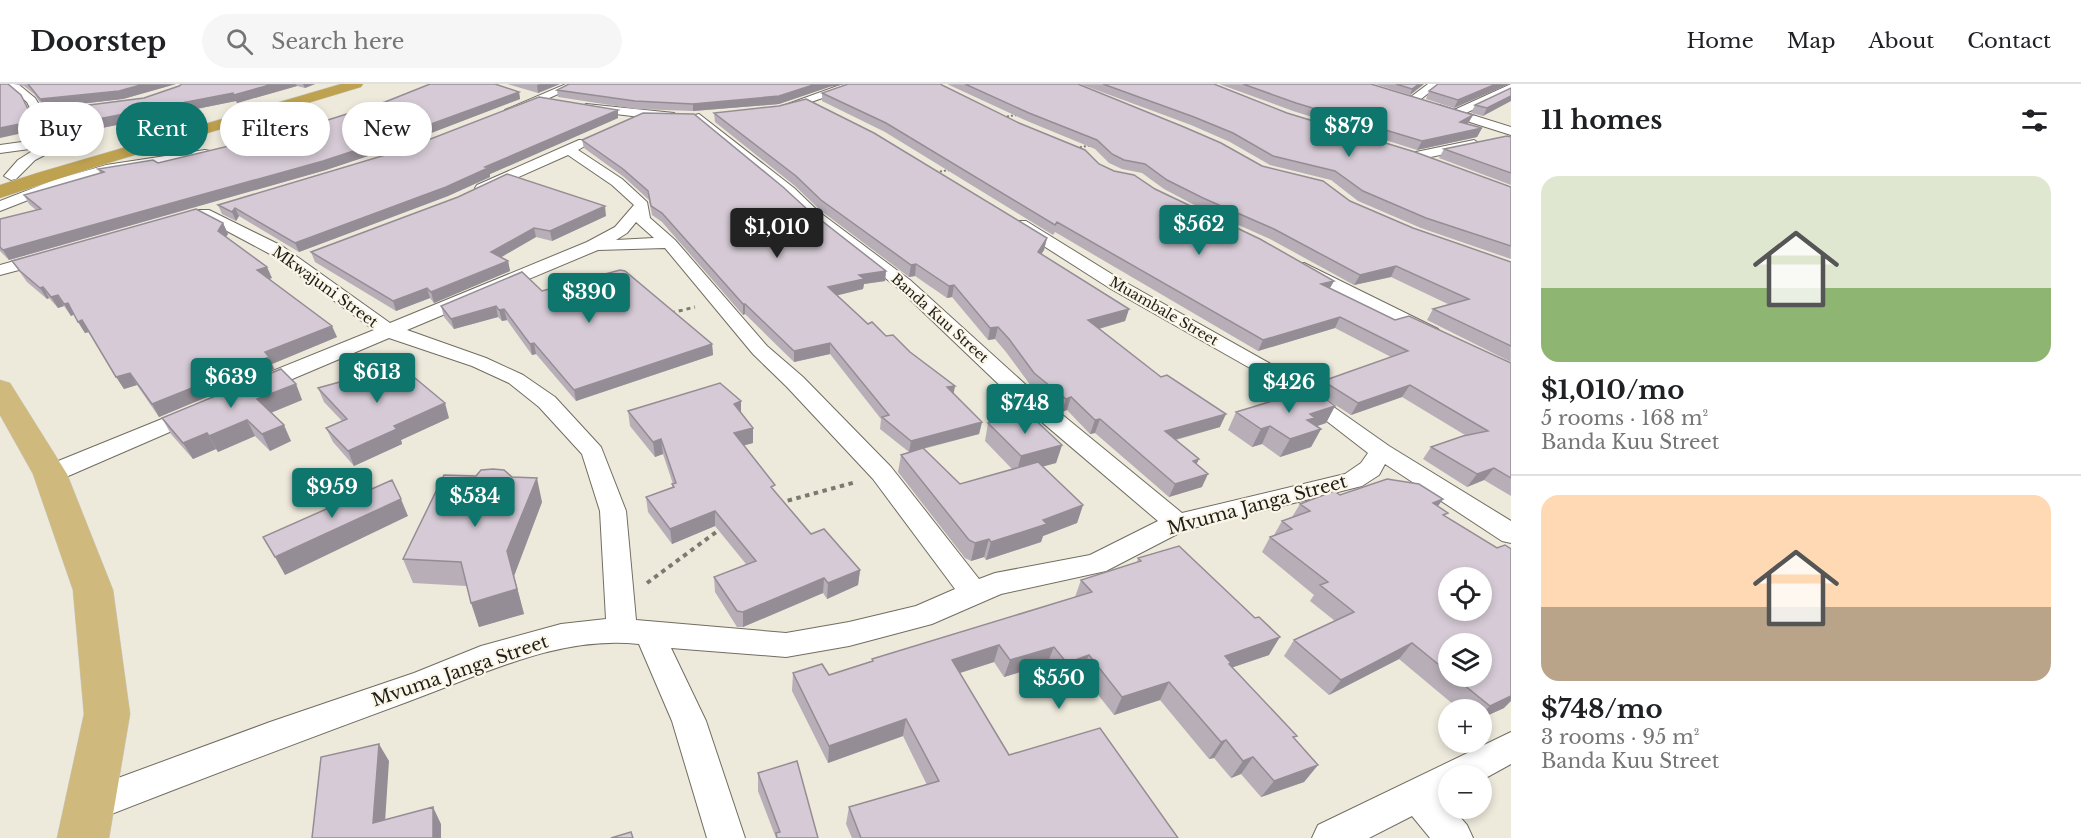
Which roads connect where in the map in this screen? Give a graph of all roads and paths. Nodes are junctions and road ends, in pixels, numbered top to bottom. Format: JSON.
{"nodes":[{"id":1,"x":11,"y":84,"type":"edge"},
{"id":2,"x":356,"y":84,"type":"edge"},
{"id":3,"x":576,"y":84,"type":"edge"},
{"id":4,"x":857,"y":84,"type":"edge"},
{"id":5,"x":1435,"y":84,"type":"edge"},
{"id":6,"x":1511,"y":87,"type":"edge"},
{"id":7,"x":516,"y":93,"type":"edge"},
{"id":8,"x":539,"y":99,"type":"junction"},
{"id":9,"x":32,"y":102,"type":"edge"},
{"id":10,"x":808,"y":102,"type":"junction"},
{"id":11,"x":765,"y":111,"type":"edge"},
{"id":12,"x":832,"y":113,"type":"edge"},
{"id":13,"x":643,"y":114,"type":"junction"},
{"id":14,"x":1024,"y":114,"type":"edge"},
{"id":15,"x":1455,"y":114,"type":"junction"},
{"id":16,"x":497,"y":115,"type":"edge"},
{"id":17,"x":721,"y":116,"type":"edge"},
{"id":18,"x":1003,"y":117,"type":"edge"},
{"id":19,"x":699,"y":118,"type":"junction"},
{"id":20,"x":621,"y":126,"type":"edge"},
{"id":21,"x":1511,"y":133,"type":"edge"},
{"id":22,"x":600,"y":136,"type":"edge"},
{"id":23,"x":1097,"y":144,"type":"edge"},
{"id":24,"x":18,"y":146,"type":"edge"},
{"id":25,"x":0,"y":149,"type":"edge"},
{"id":26,"x":569,"y":150,"type":"junction"},
{"id":27,"x":1069,"y":150,"type":"edge"},
{"id":28,"x":214,"y":152,"type":"edge"},
{"id":29,"x":34,"y":156,"type":"edge"},
{"id":30,"x":1437,"y":164,"type":"edge"},
{"id":31,"x":951,"y":170,"type":"edge"},
{"id":32,"x":936,"y":172,"type":"edge"},
{"id":33,"x":4,"y":182,"type":"edge"},
{"id":34,"x":465,"y":196,"type":"edge"},
{"id":35,"x":642,"y":205,"type":"junction"},
{"id":36,"x":0,"y":206,"type":"edge"},
{"id":37,"x":224,"y":207,"type":"edge"},
{"id":38,"x":1008,"y":216,"type":"edge"},
{"id":39,"x":669,"y":243,"type":"junction"},
{"id":40,"x":593,"y":246,"type":"junction"},
{"id":41,"x":56,"y":255,"type":"edge"},
{"id":42,"x":311,"y":255,"type":"edge"},
{"id":43,"x":1286,"y":256,"type":"edge"},
{"id":44,"x":291,"y":263,"type":"junction"},
{"id":45,"x":0,"y":270,"type":"edge"},
{"id":46,"x":719,"y":301,"type":"junction"},
{"id":47,"x":661,"y":316,"type":"edge"},
{"id":48,"x":387,"y":331,"type":"junction"},
{"id":49,"x":1448,"y":341,"type":"edge"},
{"id":50,"x":0,"y":389,"type":"edge"},
{"id":51,"x":237,"y":394,"type":"edge"},
{"id":52,"x":215,"y":404,"type":"edge"},
{"id":53,"x":1381,"y":451,"type":"junction"},
{"id":54,"x":882,"y":473,"type":"junction"},
{"id":55,"x":50,"y":474,"type":"junction"},
{"id":56,"x":1353,"y":480,"type":"junction"},
{"id":57,"x":1450,"y":496,"type":"junction"},
{"id":58,"x":773,"y":505,"type":"edge"},
{"id":59,"x":1177,"y":524,"type":"junction"},
{"id":60,"x":724,"y":526,"type":"edge"},
{"id":61,"x":1511,"y":534,"type":"edge"},
{"id":62,"x":974,"y":593,"type":"junction"},
{"id":63,"x":631,"y":622,"type":"junction"},
{"id":64,"x":1511,"y":747,"type":"edge"},
{"id":65,"x":1476,"y":765,"type":"edge"},
{"id":66,"x":1438,"y":784,"type":"edge"},
{"id":67,"x":1417,"y":795,"type":"junction"},
{"id":68,"x":87,"y":822,"type":"edge"},
{"id":69,"x":726,"y":838,"type":"edge"},
{"id":70,"x":1331,"y":838,"type":"edge"},
{"id":71,"x":1454,"y":838,"type":"edge"}],
"edges":[{"from":1,"to":9,"type":"street"},
{"from":2,"to":33,"type":"highway"},
{"from":3,"to":8,"type":"street"},
{"from":4,"to":10,"type":"street"},
{"from":5,"to":15,"type":"street"},
{"from":6,"to":15,"type":"street"},
{"from":7,"to":8,"type":"street"},
{"from":8,"to":13,"type":"street"},
{"from":8,"to":16,"type":"street"},
{"from":10,"to":11,"type":"street"},
{"from":10,"to":12,"type":"street"},
{"from":13,"to":19,"type":"street"},
{"from":13,"to":20,"type":"street"},
{"from":14,"to":18,"type":"path"},
{"from":15,"to":21,"type":"street"},
{"from":17,"to":19,"type":"street"},
{"from":19,"to":59,"type":"street","name":"Banda Kuu Street"},
{"from":21,"to":30,"type":"street"},
{"from":22,"to":26,"type":"street"},
{"from":23,"to":27,"type":"path"},
{"from":24,"to":25,"type":"street"},
{"from":26,"to":34,"type":"street"},
{"from":26,"to":35,"type":"street"},
{"from":28,"to":36,"type":"street"},
{"from":29,"to":33,"type":"street"},
{"from":31,"to":32,"type":"path"},
{"from":35,"to":39,"type":"street"},
{"from":35,"to":40,"type":"street"},
{"from":37,"to":44,"type":"street","name":"Mkwajuni Street"},
{"from":38,"to":53,"type":"street","name":"Muambale Street"},
{"from":39,"to":40,"type":"street"},
{"from":39,"to":46,"type":"street"},
{"from":40,"to":48,"type":"street"},
{"from":41,"to":45,"type":"street"},
{"from":42,"to":44,"type":"street"},
{"from":43,"to":49,"type":"street"},
{"from":44,"to":48,"type":"street","name":"Mkwajuni Street"},
{"from":46,"to":47,"type":"path"},
{"from":46,"to":54,"type":"street"},
{"from":48,"to":51,"type":"street"},
{"from":48,"to":63,"type":"street","name":"Mkwajuni Street"},
{"from":50,"to":55,"type":"main road"},
{"from":52,"to":55,"type":"street"},
{"from":53,"to":56,"type":"street","name":"Mvuma Janga Street"},
{"from":53,"to":57,"type":"street","name":"Muambale Street"},
{"from":54,"to":58,"type":"path"},
{"from":54,"to":62,"type":"street"},
{"from":55,"to":68,"type":"main road"},
{"from":56,"to":57,"type":"street"},
{"from":56,"to":59,"type":"street","name":"Mvuma Janga Street"},
{"from":57,"to":61,"type":"street","name":"Muambale Street"},
{"from":59,"to":62,"type":"street","name":"Mvuma Janga Street"},
{"from":60,"to":63,"type":"path"},
{"from":62,"to":63,"type":"street","name":"Mvuma Janga Street"},
{"from":63,"to":68,"type":"street","name":"Mvuma Janga Street"},
{"from":63,"to":69,"type":"street","name":"Mkwajuni Street"},
{"from":64,"to":65,"type":"street"},
{"from":66,"to":67,"type":"street"},
{"from":67,"to":70,"type":"street"},
{"from":67,"to":71,"type":"street"}]}
